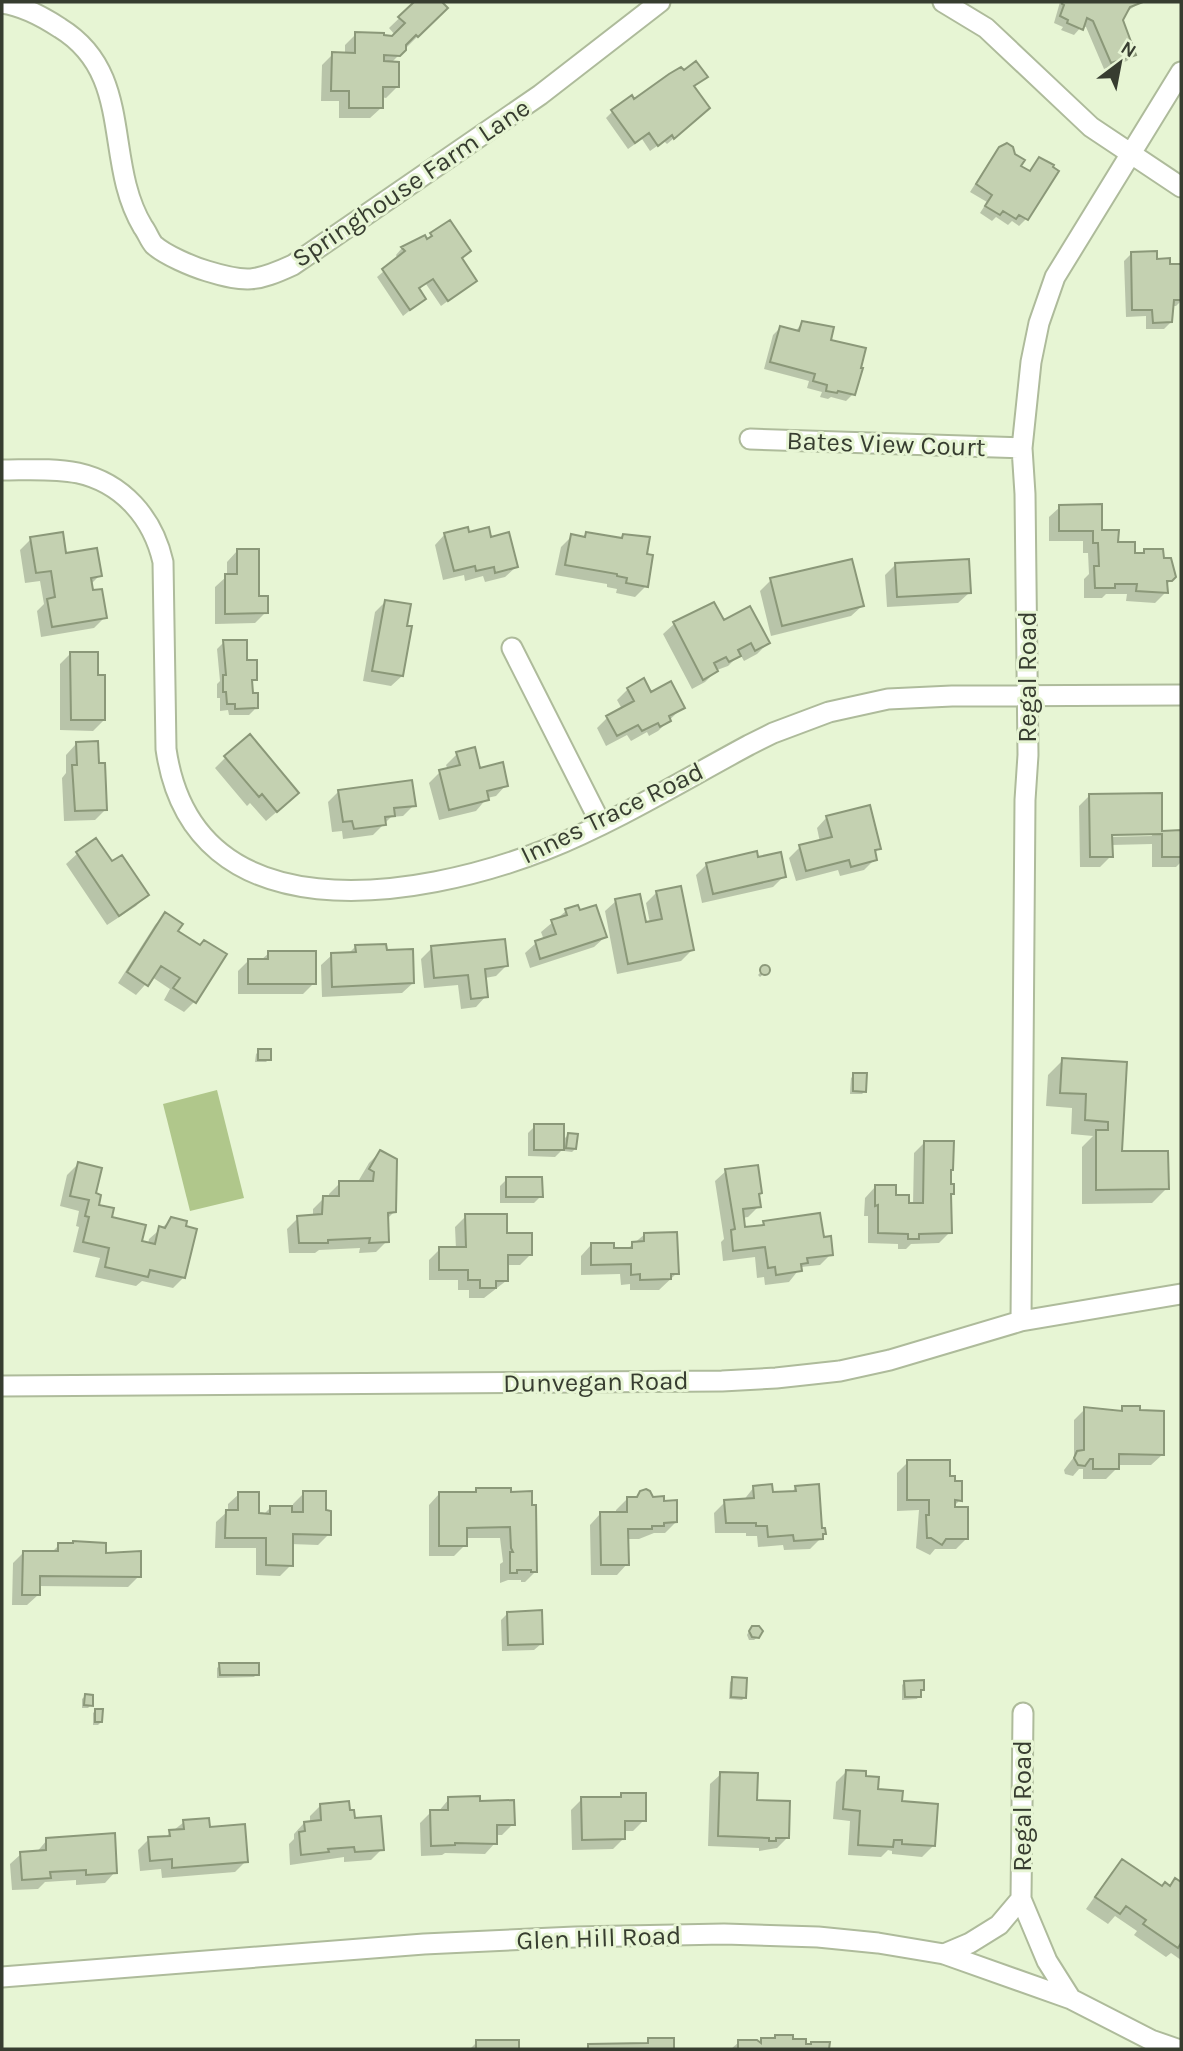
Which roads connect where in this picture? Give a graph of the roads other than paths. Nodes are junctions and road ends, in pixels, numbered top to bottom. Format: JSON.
{"nodes":[{"id":1,"x":660,"y":2,"type":"edge"},
{"id":2,"x":943,"y":2,"type":"edge"},
{"id":3,"x":2,"y":3,"type":"edge"},
{"id":4,"x":1181,"y":72,"type":"edge"},
{"id":5,"x":1129,"y":155,"type":"junction"},
{"id":6,"x":1181,"y":187,"type":"edge"},
{"id":7,"x":750,"y":439,"type":"dead end"},
{"id":8,"x":1022,"y":448,"type":"junction"},
{"id":9,"x":2,"y":470,"type":"edge"},
{"id":10,"x":512,"y":648,"type":"dead end"},
{"id":11,"x":1181,"y":695,"type":"edge"},
{"id":12,"x":1027,"y":696,"type":"junction"},
{"id":13,"x":601,"y":824,"type":"junction"},
{"id":14,"x":1181,"y":1294,"type":"edge"},
{"id":15,"x":1021,"y":1321,"type":"junction"},
{"id":16,"x":2,"y":1386,"type":"edge"},
{"id":17,"x":1023,"y":1713,"type":"dead end"},
{"id":18,"x":1021,"y":1899,"type":"junction"},
{"id":19,"x":944,"y":1954,"type":"junction"},
{"id":20,"x":2,"y":1977,"type":"edge"},
{"id":21,"x":1071,"y":1999,"type":"junction"},
{"id":22,"x":1177,"y":2049,"type":"edge"}],
"edges":[{"from":1,"to":3,"type":"street","name":"Springhouse Farm Lane"},
{"from":2,"to":5,"type":"street"},
{"from":4,"to":5,"type":"street","name":"Regal Road"},
{"from":5,"to":6,"type":"street"},
{"from":5,"to":8,"type":"street","name":"Regal Road"},
{"from":7,"to":8,"type":"street","name":"Bates View Court"},
{"from":8,"to":12,"type":"street","name":"Regal Road"},
{"from":9,"to":13,"type":"street","name":"Innes Trace Road"},
{"from":10,"to":13,"type":"street"},
{"from":11,"to":12,"type":"street","name":"Innes Trace Road"},
{"from":12,"to":13,"type":"street","name":"Innes Trace Road"},
{"from":12,"to":15,"type":"street","name":"Regal Road"},
{"from":14,"to":15,"type":"street","name":"Dunvegan Road"},
{"from":15,"to":16,"type":"street","name":"Dunvegan Road"},
{"from":17,"to":18,"type":"street","name":"Regal Road"},
{"from":18,"to":19,"type":"street","name":"Regal Road"},
{"from":18,"to":21,"type":"street","name":"Regal Road"},
{"from":19,"to":20,"type":"street","name":"Glen Hill Road"},
{"from":19,"to":21,"type":"street","name":"Glen Hill Road"},
{"from":21,"to":22,"type":"street","name":"Glen Hill Road"}]}
